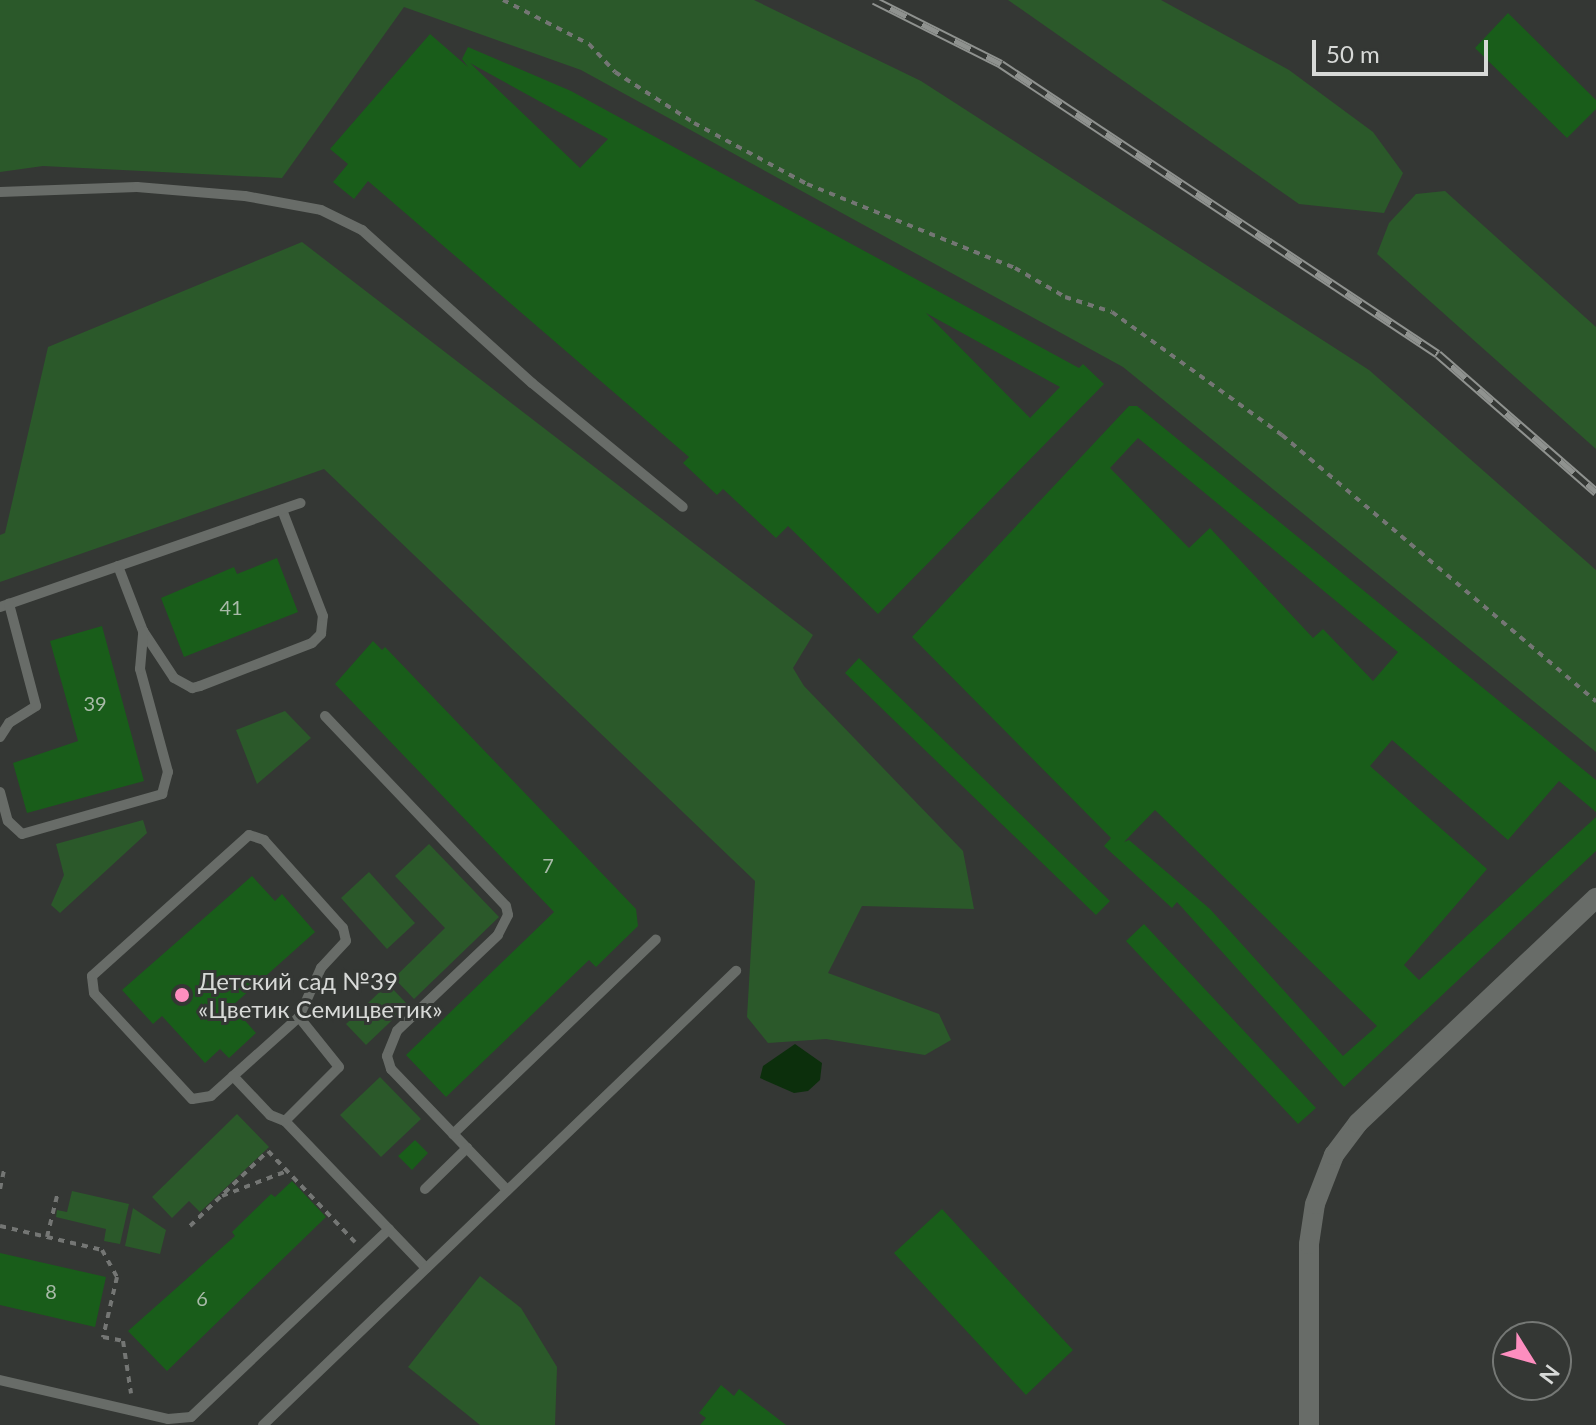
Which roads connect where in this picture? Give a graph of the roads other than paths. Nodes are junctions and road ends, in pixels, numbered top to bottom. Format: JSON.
{"nodes":[{"id":1,"x":0,"y":192,"type":"edge"},
{"id":2,"x":300,"y":503,"type":"dead end"},
{"id":3,"x":683,"y":507,"type":"dead end"},
{"id":4,"x":282,"y":510,"type":"junction"},
{"id":5,"x":118,"y":566,"type":"junction"},
{"id":6,"x":4,"y":605,"type":"edge"},
{"id":7,"x":143,"y":631,"type":"junction"},
{"id":8,"x":325,"y":716,"type":"dead end"},
{"id":9,"x":0,"y":737,"type":"edge"},
{"id":10,"x":0,"y":792,"type":"edge"},
{"id":11,"x":1596,"y":898,"type":"edge"},
{"id":12,"x":656,"y":939,"type":"dead end"},
{"id":13,"x":736,"y":971,"type":"dead end"},
{"id":14,"x":299,"y":1017,"type":"junction"},
{"id":15,"x":233,"y":1076,"type":"junction"},
{"id":16,"x":285,"y":1121,"type":"junction"},
{"id":17,"x":453,"y":1134,"type":"junction"},
{"id":18,"x":467,"y":1148,"type":"junction"},
{"id":19,"x":425,"y":1189,"type":"dead end"},
{"id":20,"x":507,"y":1190,"type":"junction"},
{"id":21,"x":389,"y":1229,"type":"junction"},
{"id":22,"x":426,"y":1268,"type":"junction"},
{"id":23,"x":0,"y":1380,"type":"edge"},
{"id":24,"x":263,"y":1425,"type":"edge"},
{"id":25,"x":1309,"y":1425,"type":"edge"}],
"edges":[{"from":1,"to":3,"type":"lane"},
{"from":2,"to":4,"type":"lane"},
{"from":4,"to":5,"type":"lane"},
{"from":4,"to":7,"type":"lane"},
{"from":5,"to":6,"type":"lane"},
{"from":5,"to":7,"type":"lane"},
{"from":6,"to":9,"type":"lane"},
{"from":7,"to":10,"type":"lane"},
{"from":8,"to":17,"type":"lane"},
{"from":11,"to":25,"type":"street"},
{"from":12,"to":17,"type":"lane"},
{"from":13,"to":20,"type":"lane"},
{"from":14,"to":15,"type":"lane"},
{"from":14,"to":15,"type":"lane"},
{"from":14,"to":16,"type":"lane"},
{"from":15,"to":16,"type":"lane"},
{"from":16,"to":21,"type":"lane"},
{"from":17,"to":18,"type":"lane"},
{"from":18,"to":19,"type":"lane"},
{"from":18,"to":20,"type":"lane"},
{"from":20,"to":22,"type":"lane"},
{"from":21,"to":22,"type":"lane"},
{"from":21,"to":23,"type":"lane"},
{"from":22,"to":24,"type":"lane"}]}
